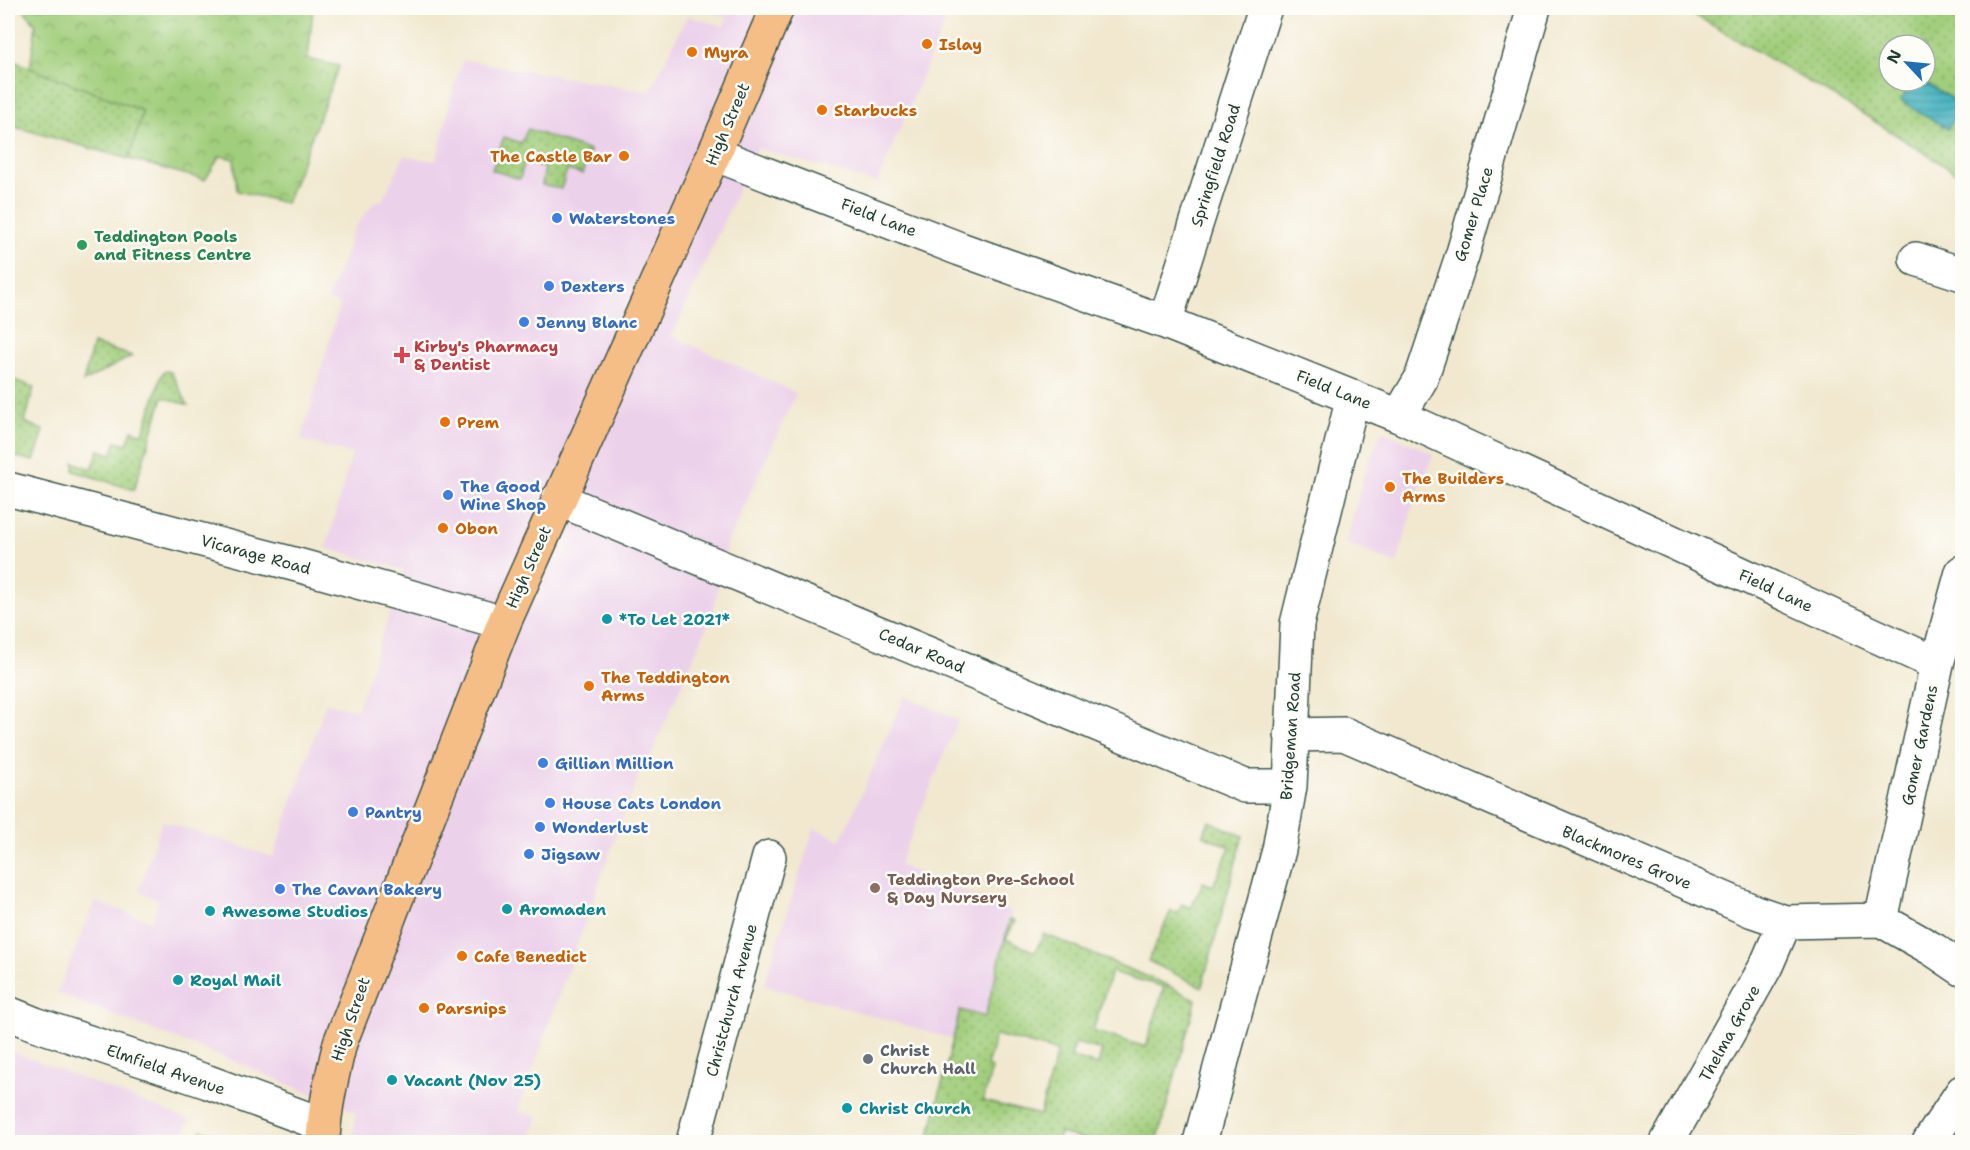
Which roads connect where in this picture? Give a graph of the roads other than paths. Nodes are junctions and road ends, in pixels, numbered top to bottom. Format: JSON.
{"nodes":[{"id":1,"x":777,"y":8,"type":"edge"},
{"id":2,"x":1265,"y":8,"type":"edge"},
{"id":3,"x":1534,"y":8,"type":"edge"},
{"id":4,"x":714,"y":154,"type":"junction"},
{"id":5,"x":1916,"y":259,"type":"dead end"},
{"id":6,"x":1962,"y":274,"type":"edge"},
{"id":7,"x":1165,"y":322,"type":"junction"},
{"id":8,"x":1353,"y":397,"type":"junction"},
{"id":9,"x":1399,"y":416,"type":"junction"},
{"id":10,"x":8,"y":489,"type":"edge"},
{"id":11,"x":558,"y":499,"type":"junction"},
{"id":12,"x":1962,"y":572,"type":"edge"},
{"id":13,"x":504,"y":622,"type":"junction"},
{"id":14,"x":1937,"y":664,"type":"junction"},
{"id":15,"x":1291,"y":735,"type":"junction"},
{"id":16,"x":1290,"y":786,"type":"junction"},
{"id":17,"x":769,"y":857,"type":"dead end"},
{"id":18,"x":1881,"y":920,"type":"junction"},
{"id":19,"x":1785,"y":922,"type":"junction"},
{"id":20,"x":1962,"y":969,"type":"edge"},
{"id":21,"x":8,"y":1013,"type":"edge"},
{"id":22,"x":1962,"y":1092,"type":"edge"},
{"id":23,"x":323,"y":1134,"type":"edge"},
{"id":24,"x":693,"y":1143,"type":"edge"},
{"id":25,"x":1200,"y":1143,"type":"edge"},
{"id":26,"x":1667,"y":1143,"type":"edge"},
{"id":27,"x":1929,"y":1143,"type":"edge"}],
"edges":[{"from":1,"to":4,"type":"main road","name":"High Street"},
{"from":2,"to":7,"type":"street","name":"Springfield Road"},
{"from":3,"to":9,"type":"street","name":"Gomer Place"},
{"from":4,"to":7,"type":"street","name":"Field Lane"},
{"from":4,"to":11,"type":"main road","name":"High Street"},
{"from":5,"to":6,"type":"street"},
{"from":7,"to":8,"type":"street","name":"Field Lane"},
{"from":8,"to":9,"type":"street","name":"Field Lane"},
{"from":8,"to":15,"type":"street","name":"Bridgeman Road"},
{"from":9,"to":14,"type":"street","name":"Field Lane"},
{"from":10,"to":13,"type":"street","name":"Vicarage Road"},
{"from":11,"to":13,"type":"main road","name":"High Street"},
{"from":11,"to":16,"type":"street","name":"Cedar Road"},
{"from":12,"to":14,"type":"street","name":"Gomer Gardens"},
{"from":13,"to":23,"type":"main road","name":"High Street"},
{"from":14,"to":18,"type":"street","name":"Gomer Gardens"},
{"from":15,"to":16,"type":"street","name":"Bridgeman Road"},
{"from":15,"to":19,"type":"street","name":"Blackmores Grove"},
{"from":16,"to":25,"type":"street","name":"Bridgeman Road"},
{"from":17,"to":24,"type":"street","name":"Christchurch Avenue"},
{"from":18,"to":19,"type":"street","name":"Blackmores Grove"},
{"from":18,"to":20,"type":"street"},
{"from":19,"to":26,"type":"street","name":"Thelma Grove"},
{"from":21,"to":23,"type":"street","name":"Elmfield Avenue"},
{"from":22,"to":27,"type":"street"}]}
